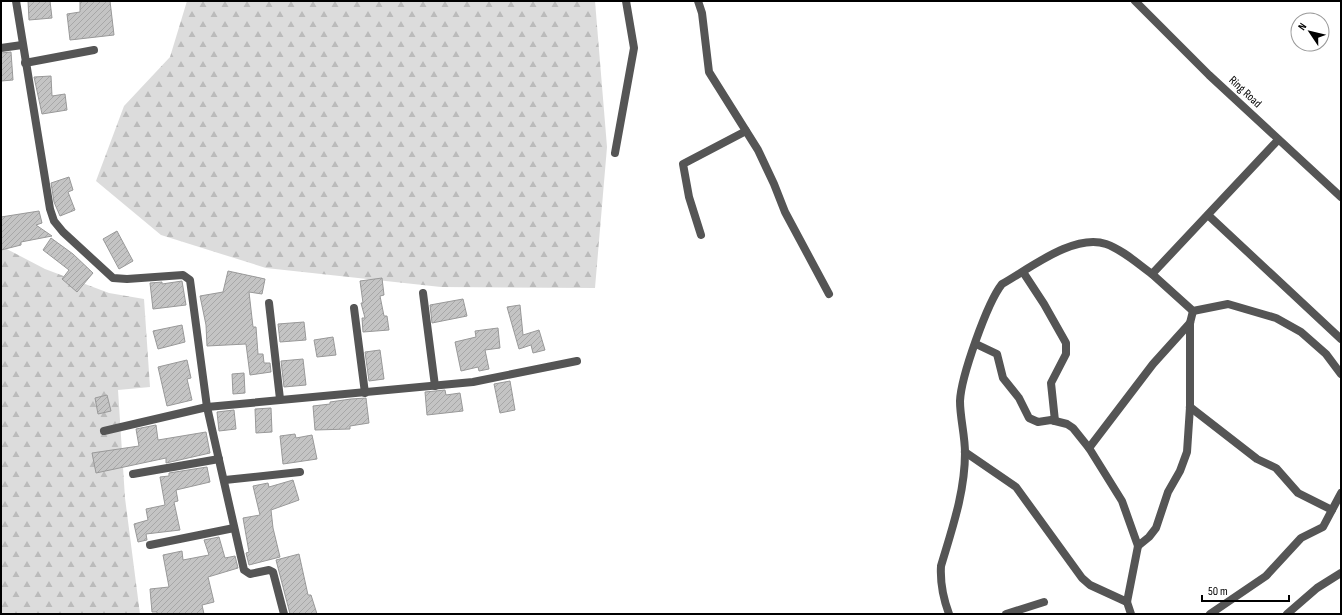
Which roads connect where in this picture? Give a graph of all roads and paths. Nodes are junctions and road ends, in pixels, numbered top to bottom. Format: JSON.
{"nodes":[{"id":1,"x":16,"y":1,"type":"edge"},
{"id":2,"x":626,"y":1,"type":"edge"},
{"id":3,"x":698,"y":1,"type":"edge"},
{"id":4,"x":1135,"y":1,"type":"edge"},
{"id":5,"x":22,"y":45,"type":"junction"},
{"id":6,"x":1,"y":48,"type":"edge"},
{"id":7,"x":94,"y":50,"type":"dead end"},
{"id":8,"x":25,"y":63,"type":"junction"},
{"id":9,"x":746,"y":131,"type":"junction"},
{"id":10,"x":1278,"y":140,"type":"junction"},
{"id":11,"x":615,"y":153,"type":"dead end"},
{"id":12,"x":1341,"y":197,"type":"edge"},
{"id":13,"x":1208,"y":215,"type":"junction"},
{"id":14,"x":701,"y":235,"type":"dead end"},
{"id":15,"x":1022,"y":272,"type":"junction"},
{"id":16,"x":1152,"y":274,"type":"junction"},
{"id":17,"x":423,"y":293,"type":"dead end"},
{"id":18,"x":829,"y":294,"type":"dead end"},
{"id":19,"x":269,"y":303,"type":"dead end"},
{"id":20,"x":354,"y":308,"type":"dead end"},
{"id":21,"x":1193,"y":311,"type":"junction"},
{"id":22,"x":1190,"y":323,"type":"junction"},
{"id":23,"x":1341,"y":339,"type":"edge"},
{"id":24,"x":976,"y":344,"type":"junction"},
{"id":25,"x":577,"y":361,"type":"dead end"},
{"id":26,"x":1341,"y":374,"type":"edge"},
{"id":27,"x":435,"y":386,"type":"junction"},
{"id":28,"x":365,"y":392,"type":"junction"},
{"id":29,"x":280,"y":399,"type":"junction"},
{"id":30,"x":207,"y":407,"type":"junction"},
{"id":31,"x":1190,"y":407,"type":"junction"},
{"id":32,"x":1055,"y":421,"type":"junction"},
{"id":33,"x":104,"y":431,"type":"dead end"},
{"id":34,"x":1090,"y":448,"type":"junction"},
{"id":35,"x":965,"y":452,"type":"junction"},
{"id":36,"x":219,"y":459,"type":"junction"},
{"id":37,"x":300,"y":472,"type":"dead end"},
{"id":38,"x":133,"y":474,"type":"dead end"},
{"id":39,"x":225,"y":480,"type":"junction"},
{"id":40,"x":1341,"y":493,"type":"edge"},
{"id":41,"x":1332,"y":510,"type":"junction"},
{"id":42,"x":234,"y":528,"type":"junction"},
{"id":43,"x":150,"y":545,"type":"dead end"},
{"id":44,"x":1138,"y":546,"type":"junction"},
{"id":45,"x":1341,"y":573,"type":"edge"},
{"id":46,"x":1044,"y":602,"type":"dead end"},
{"id":47,"x":1127,"y":602,"type":"junction"},
{"id":48,"x":284,"y":614,"type":"edge"},
{"id":49,"x":949,"y":614,"type":"edge"},
{"id":50,"x":1006,"y":614,"type":"edge"},
{"id":51,"x":1131,"y":614,"type":"edge"},
{"id":52,"x":1210,"y":614,"type":"edge"},
{"id":53,"x":1287,"y":614,"type":"edge"}],
"edges":[{"from":1,"to":5,"type":"street"},
{"from":2,"to":11,"type":"street"},
{"from":3,"to":9,"type":"street"},
{"from":4,"to":10,"type":"street","name":"Ring Road"},
{"from":5,"to":6,"type":"street"},
{"from":5,"to":8,"type":"street"},
{"from":7,"to":8,"type":"street"},
{"from":8,"to":30,"type":"street"},
{"from":9,"to":14,"type":"street"},
{"from":9,"to":18,"type":"street"},
{"from":10,"to":12,"type":"street","name":"Ring Road"},
{"from":10,"to":13,"type":"street"},
{"from":13,"to":16,"type":"street"},
{"from":13,"to":23,"type":"street"},
{"from":15,"to":16,"type":"street"},
{"from":15,"to":24,"type":"street"},
{"from":15,"to":32,"type":"street"},
{"from":16,"to":21,"type":"street"},
{"from":17,"to":27,"type":"street"},
{"from":19,"to":29,"type":"street"},
{"from":20,"to":28,"type":"street"},
{"from":21,"to":22,"type":"street"},
{"from":21,"to":26,"type":"street"},
{"from":22,"to":31,"type":"street"},
{"from":22,"to":34,"type":"street"},
{"from":24,"to":32,"type":"street"},
{"from":24,"to":35,"type":"street"},
{"from":25,"to":27,"type":"street"},
{"from":27,"to":28,"type":"street"},
{"from":28,"to":29,"type":"street"},
{"from":29,"to":30,"type":"street"},
{"from":30,"to":33,"type":"street"},
{"from":30,"to":36,"type":"street"},
{"from":31,"to":41,"type":"street"},
{"from":31,"to":44,"type":"street"},
{"from":32,"to":34,"type":"street"},
{"from":34,"to":44,"type":"street"},
{"from":35,"to":47,"type":"street"},
{"from":35,"to":49,"type":"street"},
{"from":36,"to":38,"type":"street"},
{"from":36,"to":39,"type":"street"},
{"from":37,"to":39,"type":"street"},
{"from":39,"to":42,"type":"street"},
{"from":40,"to":41,"type":"street"},
{"from":41,"to":52,"type":"street"},
{"from":42,"to":43,"type":"street"},
{"from":42,"to":48,"type":"street"},
{"from":44,"to":47,"type":"street"},
{"from":45,"to":53,"type":"street"},
{"from":46,"to":50,"type":"street"},
{"from":47,"to":51,"type":"street"}]}
